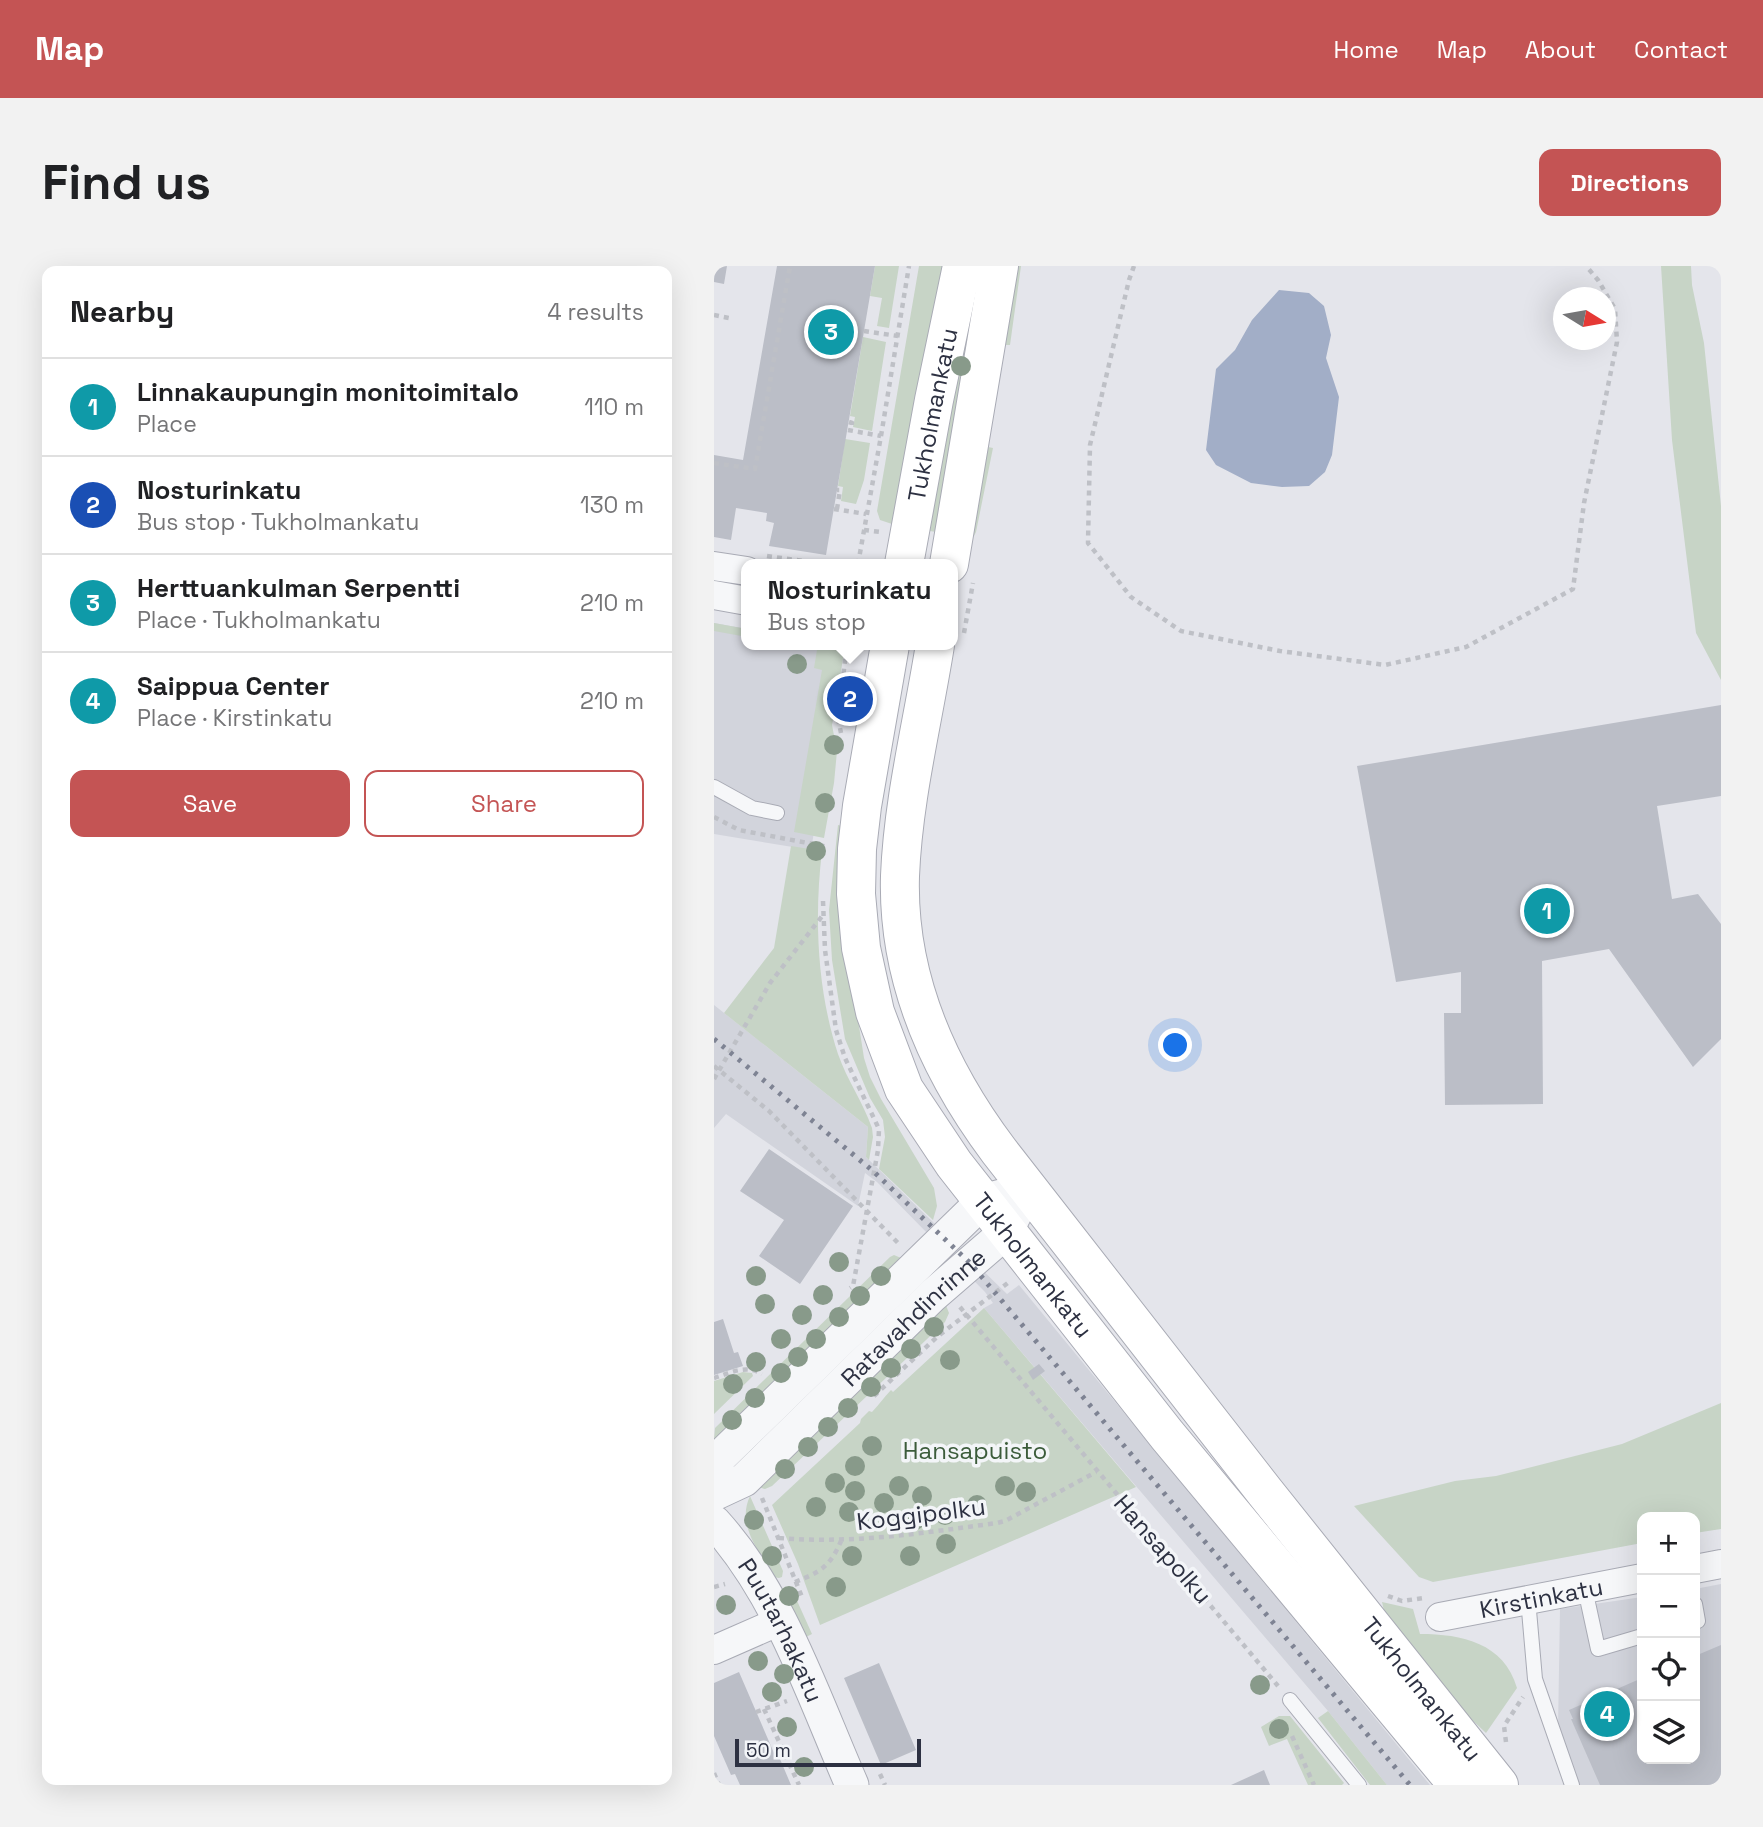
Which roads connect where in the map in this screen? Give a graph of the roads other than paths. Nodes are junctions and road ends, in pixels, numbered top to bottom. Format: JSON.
{"nodes":[{"id":1,"x":962,"y":266,"type":"edge"},
{"id":2,"x":999,"y":266,"type":"edge"},
{"id":3,"x":905,"y":559,"type":"edge"},
{"id":4,"x":714,"y":566,"type":"edge"},
{"id":5,"x":741,"y":570,"type":"edge"},
{"id":6,"x":961,"y":570,"type":"edge"},
{"id":7,"x":714,"y":595,"type":"edge"},
{"id":8,"x":741,"y":600,"type":"edge"},
{"id":9,"x":889,"y":650,"type":"edge"},
{"id":10,"x":948,"y":650,"type":"edge"},
{"id":11,"x":714,"y":787,"type":"edge"},
{"id":12,"x":777,"y":813,"type":"dead end"},
{"id":13,"x":1028,"y":1188,"type":"junction"},
{"id":14,"x":983,"y":1201,"type":"junction"},
{"id":15,"x":1006,"y":1232,"type":"junction"},
{"id":16,"x":714,"y":1469,"type":"edge"},
{"id":17,"x":714,"y":1494,"type":"edge"},
{"id":18,"x":714,"y":1522,"type":"edge"},
{"id":19,"x":1721,"y":1564,"type":"edge"},
{"id":20,"x":1700,"y":1568,"type":"edge"},
{"id":21,"x":1637,"y":1579,"type":"edge"},
{"id":22,"x":1585,"y":1589,"type":"junction"},
{"id":23,"x":1528,"y":1599,"type":"junction"},
{"id":24,"x":1440,"y":1617,"type":"dead end"},
{"id":25,"x":780,"y":1621,"type":"junction"},
{"id":26,"x":1637,"y":1637,"type":"edge"},
{"id":27,"x":714,"y":1650,"type":"edge"},
{"id":28,"x":1290,"y":1700,"type":"road end"},
{"id":29,"x":1503,"y":1767,"type":"edge"},
{"id":30,"x":852,"y":1785,"type":"edge"},
{"id":31,"x":1359,"y":1785,"type":"edge"},
{"id":32,"x":1458,"y":1785,"type":"edge"},
{"id":33,"x":1572,"y":1785,"type":"edge"}],
"edges":[{"from":1,"to":3,"type":"main road","name":"Tukholmankatu"},
{"from":2,"to":6,"type":"main road","name":"Tukholmankatu"},
{"from":4,"to":5,"type":"street"},
{"from":7,"to":8,"type":"street"},
{"from":9,"to":14,"type":"main road","name":"Tukholmankatu"},
{"from":10,"to":13,"type":"main road","name":"Tukholmankatu"},
{"from":11,"to":12,"type":"lane"},
{"from":13,"to":14,"type":"street","name":"Ratavahdinrinne"},
{"from":13,"to":15,"type":"street","name":"Ratavahdinrinne"},
{"from":13,"to":29,"type":"main road","name":"Tukholmankatu"},
{"from":14,"to":15,"type":"main road","name":"Tukholmankatu"},
{"from":14,"to":16,"type":"street","name":"Ratavahdinrinne"},
{"from":15,"to":17,"type":"street","name":"Ratavahdinrinne"},
{"from":15,"to":32,"type":"main road","name":"Tukholmankatu"},
{"from":18,"to":25,"type":"street","name":"Puutarhakatu"},
{"from":19,"to":20,"type":"street"},
{"from":21,"to":22,"type":"street","name":"Kirstinkatu"},
{"from":22,"to":23,"type":"street","name":"Kirstinkatu"},
{"from":22,"to":26,"type":"lane"},
{"from":23,"to":24,"type":"street","name":"Kirstinkatu"},
{"from":23,"to":33,"type":"lane"},
{"from":25,"to":27,"type":"street"},
{"from":25,"to":30,"type":"street","name":"Puutarhakatu"},
{"from":28,"to":31,"type":"lane"}]}
